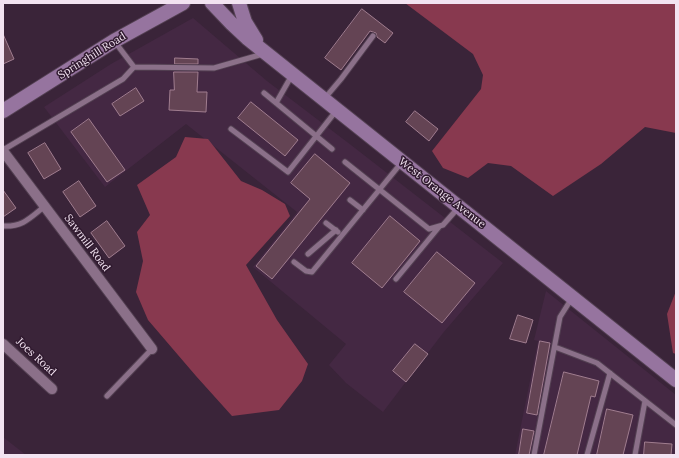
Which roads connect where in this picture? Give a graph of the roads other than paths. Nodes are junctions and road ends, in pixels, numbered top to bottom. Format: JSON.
{"nodes":[{"id":1,"x":182,"y":3,"type":"edge"},
{"id":2,"x":212,"y":3,"type":"edge"},
{"id":3,"x":239,"y":3,"type":"edge"},
{"id":4,"x":373,"y":36,"type":"dead end"},
{"id":5,"x":114,"y":42,"type":"junction"},
{"id":6,"x":266,"y":53,"type":"junction"},
{"id":7,"x":134,"y":67,"type":"junction"},
{"id":8,"x":292,"y":74,"type":"junction"},
{"id":9,"x":264,"y":93,"type":"dead end"},
{"id":10,"x":324,"y":99,"type":"junction"},
{"id":11,"x":276,"y":103,"type":"junction"},
{"id":12,"x":337,"y":110,"type":"junction"},
{"id":13,"x":3,"y":111,"type":"edge"},
{"id":14,"x":231,"y":129,"type":"dead end"},
{"id":15,"x":316,"y":136,"type":"junction"},
{"id":16,"x":332,"y":149,"type":"dead end"},
{"id":17,"x":3,"y":150,"type":"edge"},
{"id":18,"x":345,"y":162,"type":"dead end"},
{"id":19,"x":402,"y":162,"type":"junction"},
{"id":20,"x":379,"y":190,"type":"junction"},
{"id":21,"x":350,"y":200,"type":"dead end"},
{"id":22,"x":45,"y":206,"type":"junction"},
{"id":23,"x":459,"y":207,"type":"junction"},
{"id":24,"x":362,"y":210,"type":"junction"},
{"id":25,"x":326,"y":223,"type":"dead end"},
{"id":26,"x":3,"y":226,"type":"edge"},
{"id":27,"x":439,"y":226,"type":"junction"},
{"id":28,"x":336,"y":230,"type":"junction"},
{"id":29,"x":342,"y":235,"type":"junction"},
{"id":30,"x":308,"y":254,"type":"dead end"},
{"id":31,"x":294,"y":262,"type":"dead end"},
{"id":32,"x":396,"y":279,"type":"dead end"},
{"id":33,"x":573,"y":297,"type":"junction"},
{"id":34,"x":3,"y":344,"type":"edge"},
{"id":35,"x":555,"y":347,"type":"junction"},
{"id":36,"x":152,"y":349,"type":"joint"},
{"id":37,"x":610,"y":373,"type":"junction"},
{"id":38,"x":676,"y":380,"type":"edge"},
{"id":39,"x":52,"y":389,"type":"dead end"},
{"id":40,"x":107,"y":396,"type":"dead end"},
{"id":41,"x":645,"y":401,"type":"junction"},
{"id":42,"x":676,"y":425,"type":"edge"},
{"id":43,"x":534,"y":455,"type":"edge"},
{"id":44,"x":588,"y":455,"type":"edge"},
{"id":45,"x":635,"y":455,"type":"edge"}],
"edges":[{"from":1,"to":5,"type":"main road","name":"Springhill Road"},
{"from":2,"to":6,"type":"main road","name":"West Orange Avenue"},
{"from":3,"to":6,"type":"main road"},
{"from":4,"to":10,"type":"lane"},
{"from":5,"to":7,"type":"lane"},
{"from":5,"to":13,"type":"main road","name":"Springhill Road"},
{"from":6,"to":7,"type":"lane"},
{"from":6,"to":8,"type":"main road","name":"West Orange Avenue"},
{"from":7,"to":17,"type":"lane"},
{"from":8,"to":10,"type":"main road","name":"West Orange Avenue"},
{"from":8,"to":11,"type":"lane"},
{"from":9,"to":11,"type":"lane"},
{"from":10,"to":12,"type":"main road","name":"West Orange Avenue"},
{"from":11,"to":15,"type":"lane"},
{"from":12,"to":15,"type":"lane"},
{"from":12,"to":19,"type":"main road","name":"West Orange Avenue"},
{"from":14,"to":15,"type":"lane"},
{"from":15,"to":16,"type":"lane"},
{"from":17,"to":22,"type":"street","name":"Sawmill Road"},
{"from":18,"to":20,"type":"lane"},
{"from":19,"to":20,"type":"lane"},
{"from":19,"to":23,"type":"main road","name":"West Orange Avenue"},
{"from":20,"to":24,"type":"lane"},
{"from":20,"to":27,"type":"lane"},
{"from":21,"to":24,"type":"lane"},
{"from":22,"to":26,"type":"lane"},
{"from":22,"to":36,"type":"street","name":"Sawmill Road"},
{"from":23,"to":27,"type":"lane"},
{"from":23,"to":33,"type":"main road","name":"West Orange Avenue"},
{"from":24,"to":29,"type":"lane"},
{"from":25,"to":28,"type":"lane"},
{"from":27,"to":32,"type":"lane"},
{"from":28,"to":29,"type":"lane"},
{"from":28,"to":30,"type":"lane"},
{"from":29,"to":31,"type":"lane"},
{"from":33,"to":35,"type":"lane"},
{"from":33,"to":38,"type":"main road","name":"West Orange Avenue"},
{"from":34,"to":39,"type":"street","name":"Joes Road"},
{"from":35,"to":37,"type":"lane"},
{"from":35,"to":43,"type":"lane"},
{"from":36,"to":40,"type":"lane"},
{"from":37,"to":41,"type":"lane"},
{"from":37,"to":44,"type":"lane"},
{"from":41,"to":42,"type":"lane"},
{"from":41,"to":45,"type":"lane"}]}
